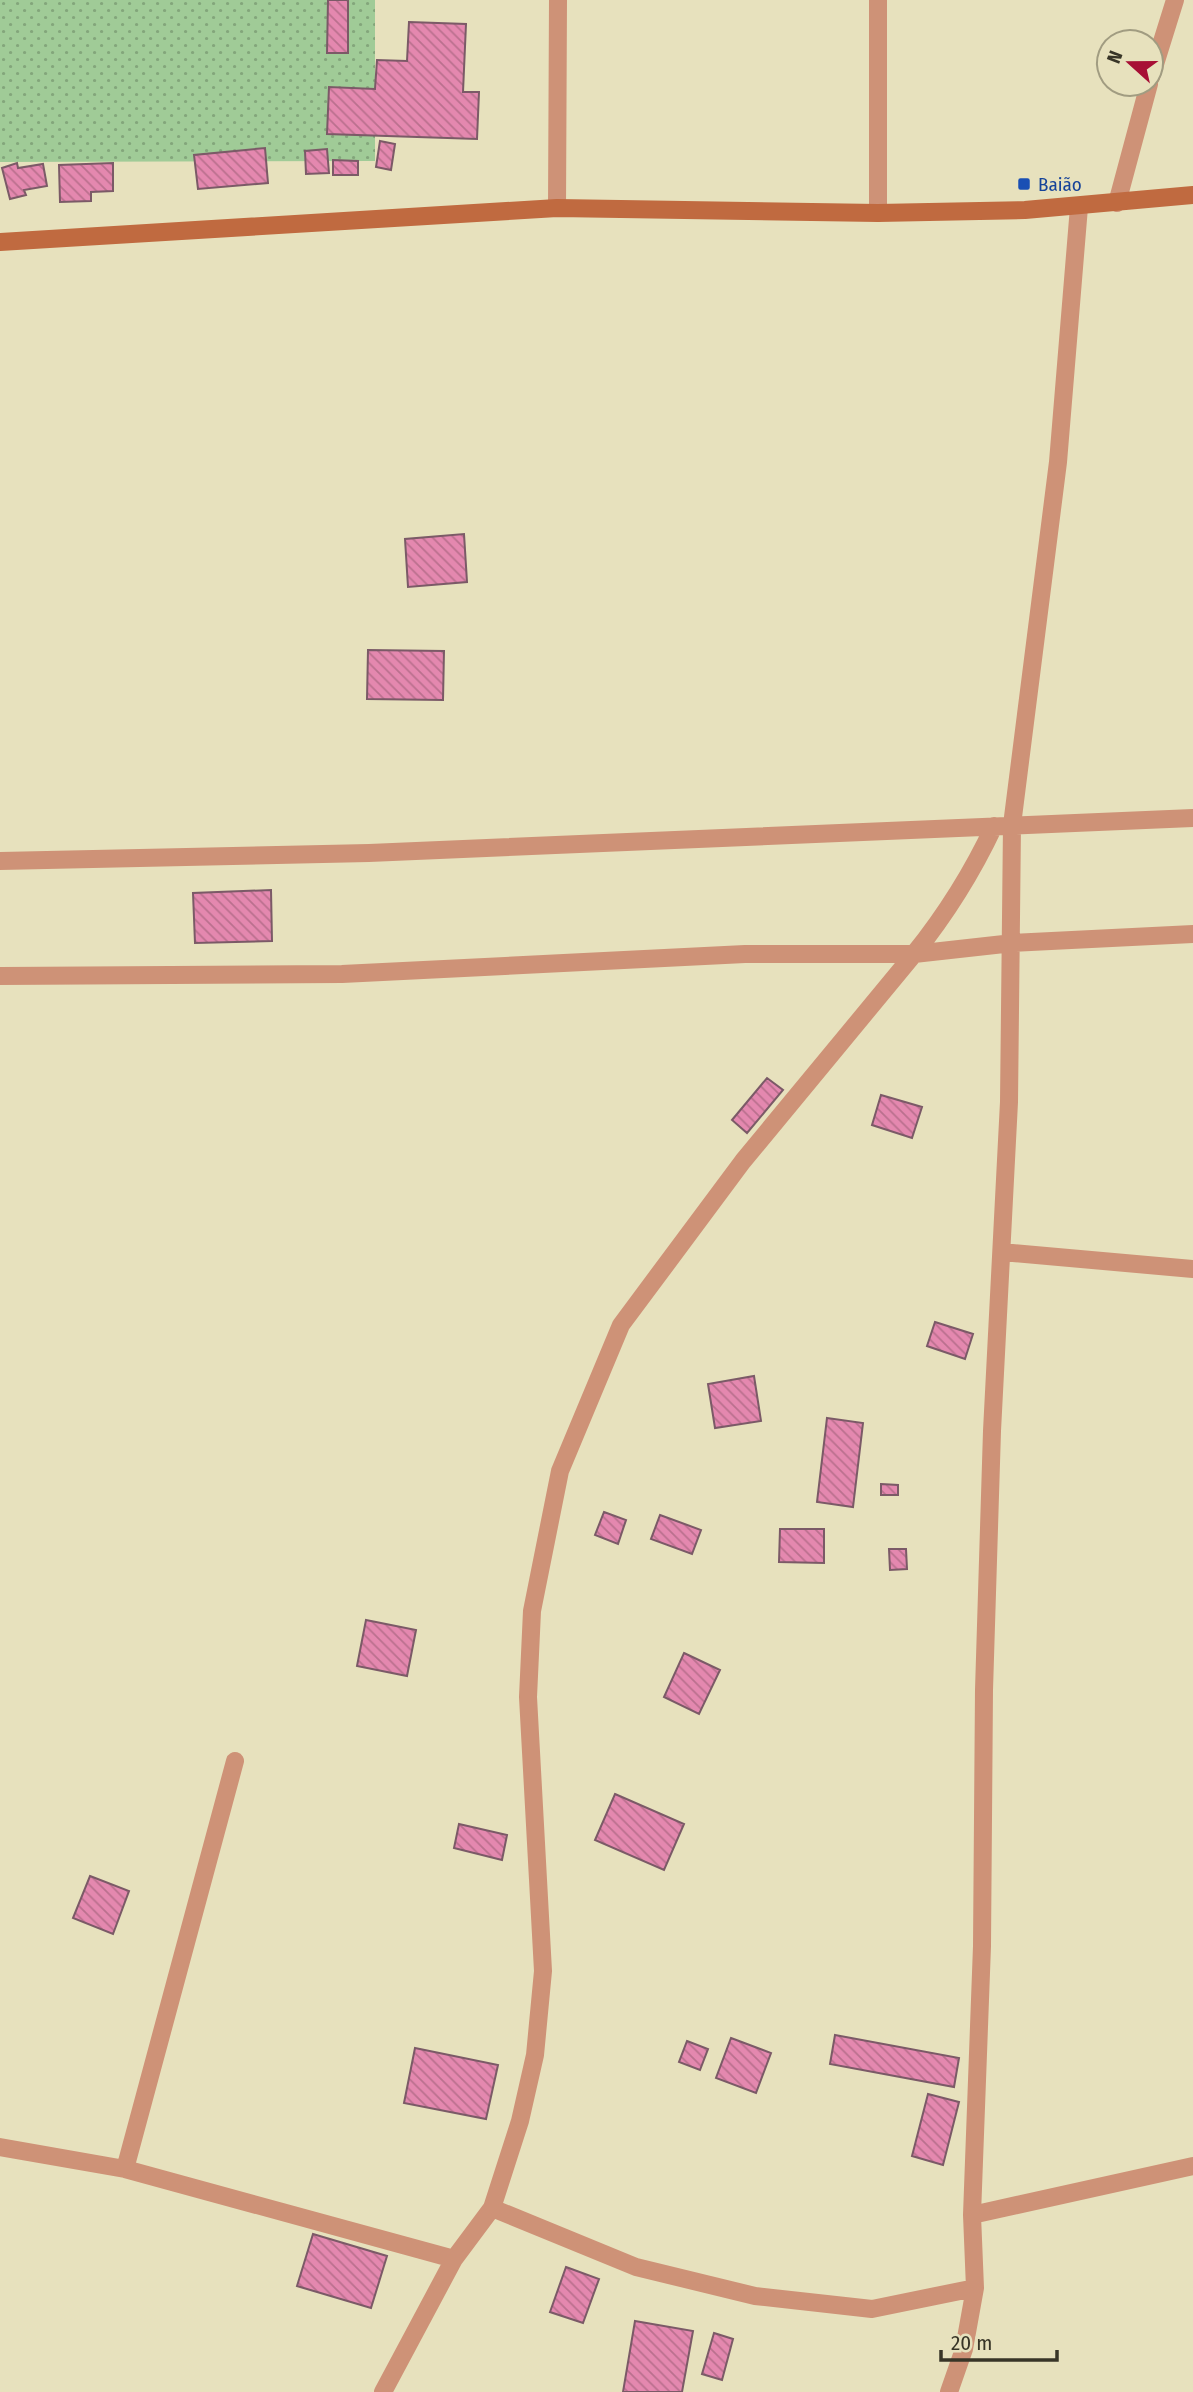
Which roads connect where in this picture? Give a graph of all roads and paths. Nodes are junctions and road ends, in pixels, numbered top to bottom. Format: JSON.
{"nodes":[{"id":1,"x":558,"y":0,"type":"edge"},
{"id":2,"x":878,"y":0,"type":"edge"},
{"id":3,"x":1175,"y":0,"type":"edge"},
{"id":4,"x":1165,"y":32,"type":"edge"},
{"id":5,"x":1145,"y":98,"type":"edge"},
{"id":6,"x":1193,"y":195,"type":"edge"},
{"id":7,"x":1117,"y":203,"type":"junction"},
{"id":8,"x":1079,"y":207,"type":"junction"},
{"id":9,"x":557,"y":208,"type":"junction"},
{"id":10,"x":878,"y":213,"type":"junction"},
{"id":11,"x":0,"y":242,"type":"edge"},
{"id":12,"x":1193,"y":818,"type":"edge"},
{"id":13,"x":1003,"y":825,"type":"junction"},
{"id":14,"x":0,"y":861,"type":"edge"},
{"id":15,"x":1193,"y":934,"type":"edge"},
{"id":16,"x":1013,"y":943,"type":"junction"},
{"id":17,"x":914,"y":954,"type":"junction"},
{"id":18,"x":0,"y":976,"type":"edge"},
{"id":19,"x":1002,"y":1252,"type":"junction"},
{"id":20,"x":1193,"y":1269,"type":"edge"},
{"id":21,"x":235,"y":1761,"type":"dead end"},
{"id":22,"x":0,"y":2147,"type":"edge"},
{"id":23,"x":1193,"y":2166,"type":"edge"},
{"id":24,"x":125,"y":2169,"type":"junction"},
{"id":25,"x":492,"y":2208,"type":"junction"},
{"id":26,"x":972,"y":2215,"type":"junction"},
{"id":27,"x":454,"y":2259,"type":"junction"},
{"id":28,"x":975,"y":2288,"type":"junction"},
{"id":29,"x":383,"y":2392,"type":"edge"},
{"id":30,"x":950,"y":2392,"type":"edge"}],
"edges":[{"from":1,"to":9,"type":"street"},
{"from":2,"to":10,"type":"street"},
{"from":3,"to":4,"type":"street"},
{"from":5,"to":7,"type":"street"},
{"from":6,"to":7,"type":"main road"},
{"from":7,"to":8,"type":"main road"},
{"from":8,"to":10,"type":"main road"},
{"from":8,"to":13,"type":"street"},
{"from":9,"to":10,"type":"main road"},
{"from":9,"to":11,"type":"main road"},
{"from":12,"to":13,"type":"street"},
{"from":13,"to":14,"type":"street"},
{"from":13,"to":16,"type":"street"},
{"from":13,"to":17,"type":"street"},
{"from":15,"to":16,"type":"street"},
{"from":16,"to":17,"type":"street"},
{"from":16,"to":19,"type":"street"},
{"from":17,"to":18,"type":"street"},
{"from":17,"to":25,"type":"street"},
{"from":19,"to":20,"type":"street"},
{"from":19,"to":26,"type":"street"},
{"from":21,"to":24,"type":"street"},
{"from":22,"to":24,"type":"street"},
{"from":23,"to":26,"type":"street"},
{"from":24,"to":27,"type":"street"},
{"from":25,"to":27,"type":"street"},
{"from":25,"to":28,"type":"street"},
{"from":26,"to":28,"type":"street"},
{"from":27,"to":29,"type":"street"},
{"from":28,"to":30,"type":"street"}]}
